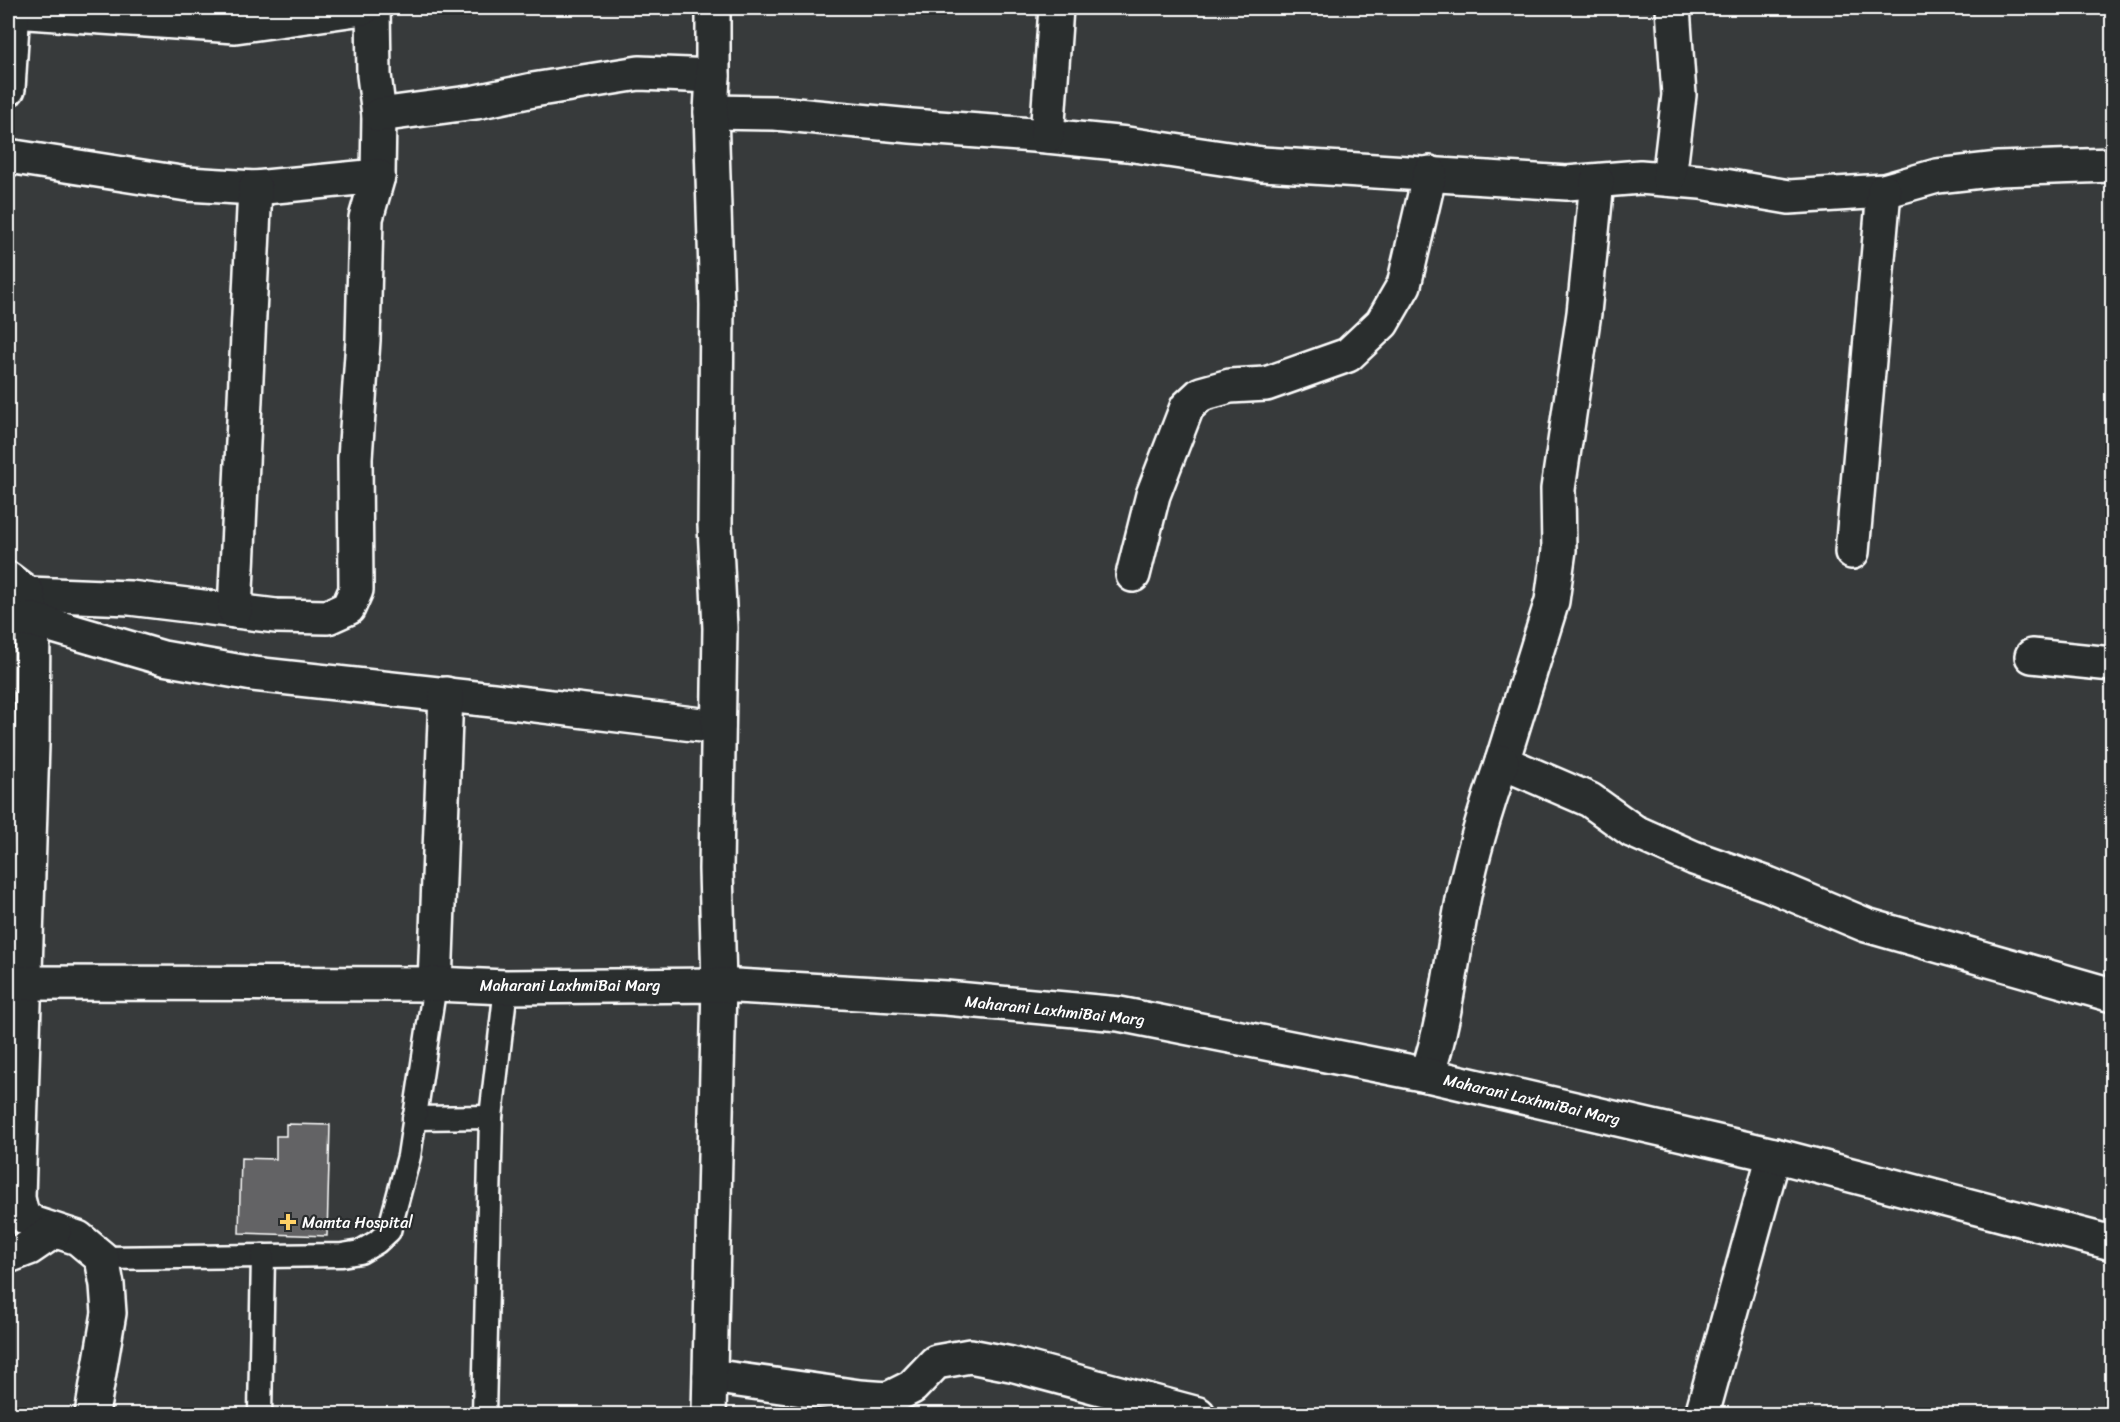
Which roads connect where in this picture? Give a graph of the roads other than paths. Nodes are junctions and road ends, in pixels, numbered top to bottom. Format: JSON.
{"nodes":[{"id":1,"x":363,"y":8,"type":"edge"},
{"id":2,"x":373,"y":8,"type":"edge"},
{"id":3,"x":712,"y":8,"type":"edge"},
{"id":4,"x":1056,"y":8,"type":"edge"},
{"id":5,"x":1673,"y":8,"type":"edge"},
{"id":6,"x":13,"y":9,"type":"edge"},
{"id":7,"x":713,"y":76,"type":"junction"},
{"id":8,"x":8,"y":89,"type":"edge"},
{"id":9,"x":711,"y":112,"type":"junction"},
{"id":10,"x":379,"y":115,"type":"junction"},
{"id":11,"x":1047,"y":136,"type":"junction"},
{"id":12,"x":8,"y":156,"type":"edge"},
{"id":13,"x":2112,"y":165,"type":"edge"},
{"id":14,"x":1430,"y":173,"type":"junction"},
{"id":15,"x":378,"y":176,"type":"junction"},
{"id":16,"x":1669,"y":179,"type":"junction"},
{"id":17,"x":1597,"y":181,"type":"junction"},
{"id":18,"x":255,"y":188,"type":"junction"},
{"id":19,"x":1884,"y":191,"type":"junction"},
{"id":20,"x":1852,"y":552,"type":"dead end"},
{"id":21,"x":1133,"y":575,"type":"dead end"},
{"id":22,"x":19,"y":603,"type":"edge"},
{"id":23,"x":235,"y":611,"type":"junction"},
{"id":24,"x":2032,"y":656,"type":"dead end"},
{"id":25,"x":2112,"y":664,"type":"edge"},
{"id":26,"x":447,"y":694,"type":"junction"},
{"id":27,"x":718,"y":727,"type":"junction"},
{"id":28,"x":1502,"y":762,"type":"junction"},
{"id":29,"x":17,"y":983,"type":"edge"},
{"id":30,"x":435,"y":984,"type":"junction"},
{"id":31,"x":719,"y":985,"type":"junction"},
{"id":32,"x":506,"y":987,"type":"junction"},
{"id":33,"x":2112,"y":995,"type":"edge"},
{"id":34,"x":1427,"y":1075,"type":"junction"},
{"id":35,"x":491,"y":1116,"type":"junction"},
{"id":36,"x":414,"y":1118,"type":"junction"},
{"id":37,"x":1774,"y":1155,"type":"junction"},
{"id":38,"x":54,"y":1231,"type":"junction"},
{"id":39,"x":2112,"y":1243,"type":"edge"},
{"id":40,"x":8,"y":1256,"type":"edge"},
{"id":41,"x":263,"y":1256,"type":"junction"},
{"id":42,"x":102,"y":1258,"type":"junction"},
{"id":43,"x":710,"y":1376,"type":"junction"},
{"id":44,"x":92,"y":1414,"type":"edge"},
{"id":45,"x":260,"y":1414,"type":"edge"},
{"id":46,"x":484,"y":1414,"type":"edge"},
{"id":47,"x":709,"y":1414,"type":"edge"},
{"id":48,"x":1198,"y":1414,"type":"edge"},
{"id":49,"x":1702,"y":1414,"type":"edge"}],
"edges":[{"from":1,"to":6,"type":"street"},
{"from":2,"to":10,"type":"street"},
{"from":3,"to":7,"type":"street"},
{"from":4,"to":11,"type":"street"},
{"from":5,"to":16,"type":"street"},
{"from":6,"to":8,"type":"street"},
{"from":7,"to":9,"type":"street"},
{"from":7,"to":10,"type":"street"},
{"from":9,"to":11,"type":"street"},
{"from":9,"to":27,"type":"street"},
{"from":10,"to":15,"type":"street"},
{"from":11,"to":14,"type":"street"},
{"from":12,"to":18,"type":"street"},
{"from":13,"to":19,"type":"street"},
{"from":14,"to":17,"type":"street"},
{"from":14,"to":21,"type":"street"},
{"from":15,"to":18,"type":"street"},
{"from":15,"to":23,"type":"street"},
{"from":16,"to":17,"type":"street"},
{"from":16,"to":19,"type":"street"},
{"from":17,"to":28,"type":"street"},
{"from":18,"to":23,"type":"street"},
{"from":19,"to":20,"type":"street"},
{"from":22,"to":23,"type":"street"},
{"from":22,"to":26,"type":"street"},
{"from":22,"to":29,"type":"street"},
{"from":24,"to":25,"type":"street"},
{"from":26,"to":27,"type":"street"},
{"from":26,"to":30,"type":"street"},
{"from":27,"to":31,"type":"street"},
{"from":28,"to":33,"type":"street"},
{"from":28,"to":34,"type":"street"},
{"from":29,"to":30,"type":"street","name":"Maharani LaxhmiBai Marg"},
{"from":29,"to":38,"type":"street"},
{"from":30,"to":32,"type":"street","name":"Maharani LaxhmiBai Marg"},
{"from":30,"to":36,"type":"lane"},
{"from":31,"to":32,"type":"street","name":"Maharani LaxhmiBai Marg"},
{"from":31,"to":34,"type":"street","name":"Maharani LaxhmiBai Marg"},
{"from":31,"to":43,"type":"street"},
{"from":32,"to":35,"type":"lane"},
{"from":34,"to":37,"type":"street","name":"Maharani LaxhmiBai Marg"},
{"from":35,"to":36,"type":"lane"},
{"from":35,"to":46,"type":"lane"},
{"from":36,"to":41,"type":"lane"},
{"from":37,"to":39,"type":"street","name":"Maharani LaxhmiBai Marg"},
{"from":37,"to":49,"type":"street"},
{"from":38,"to":40,"type":"street"},
{"from":38,"to":42,"type":"street"},
{"from":41,"to":42,"type":"lane"},
{"from":41,"to":45,"type":"lane"},
{"from":42,"to":44,"type":"street"},
{"from":43,"to":47,"type":"street"},
{"from":43,"to":48,"type":"street"}]}
